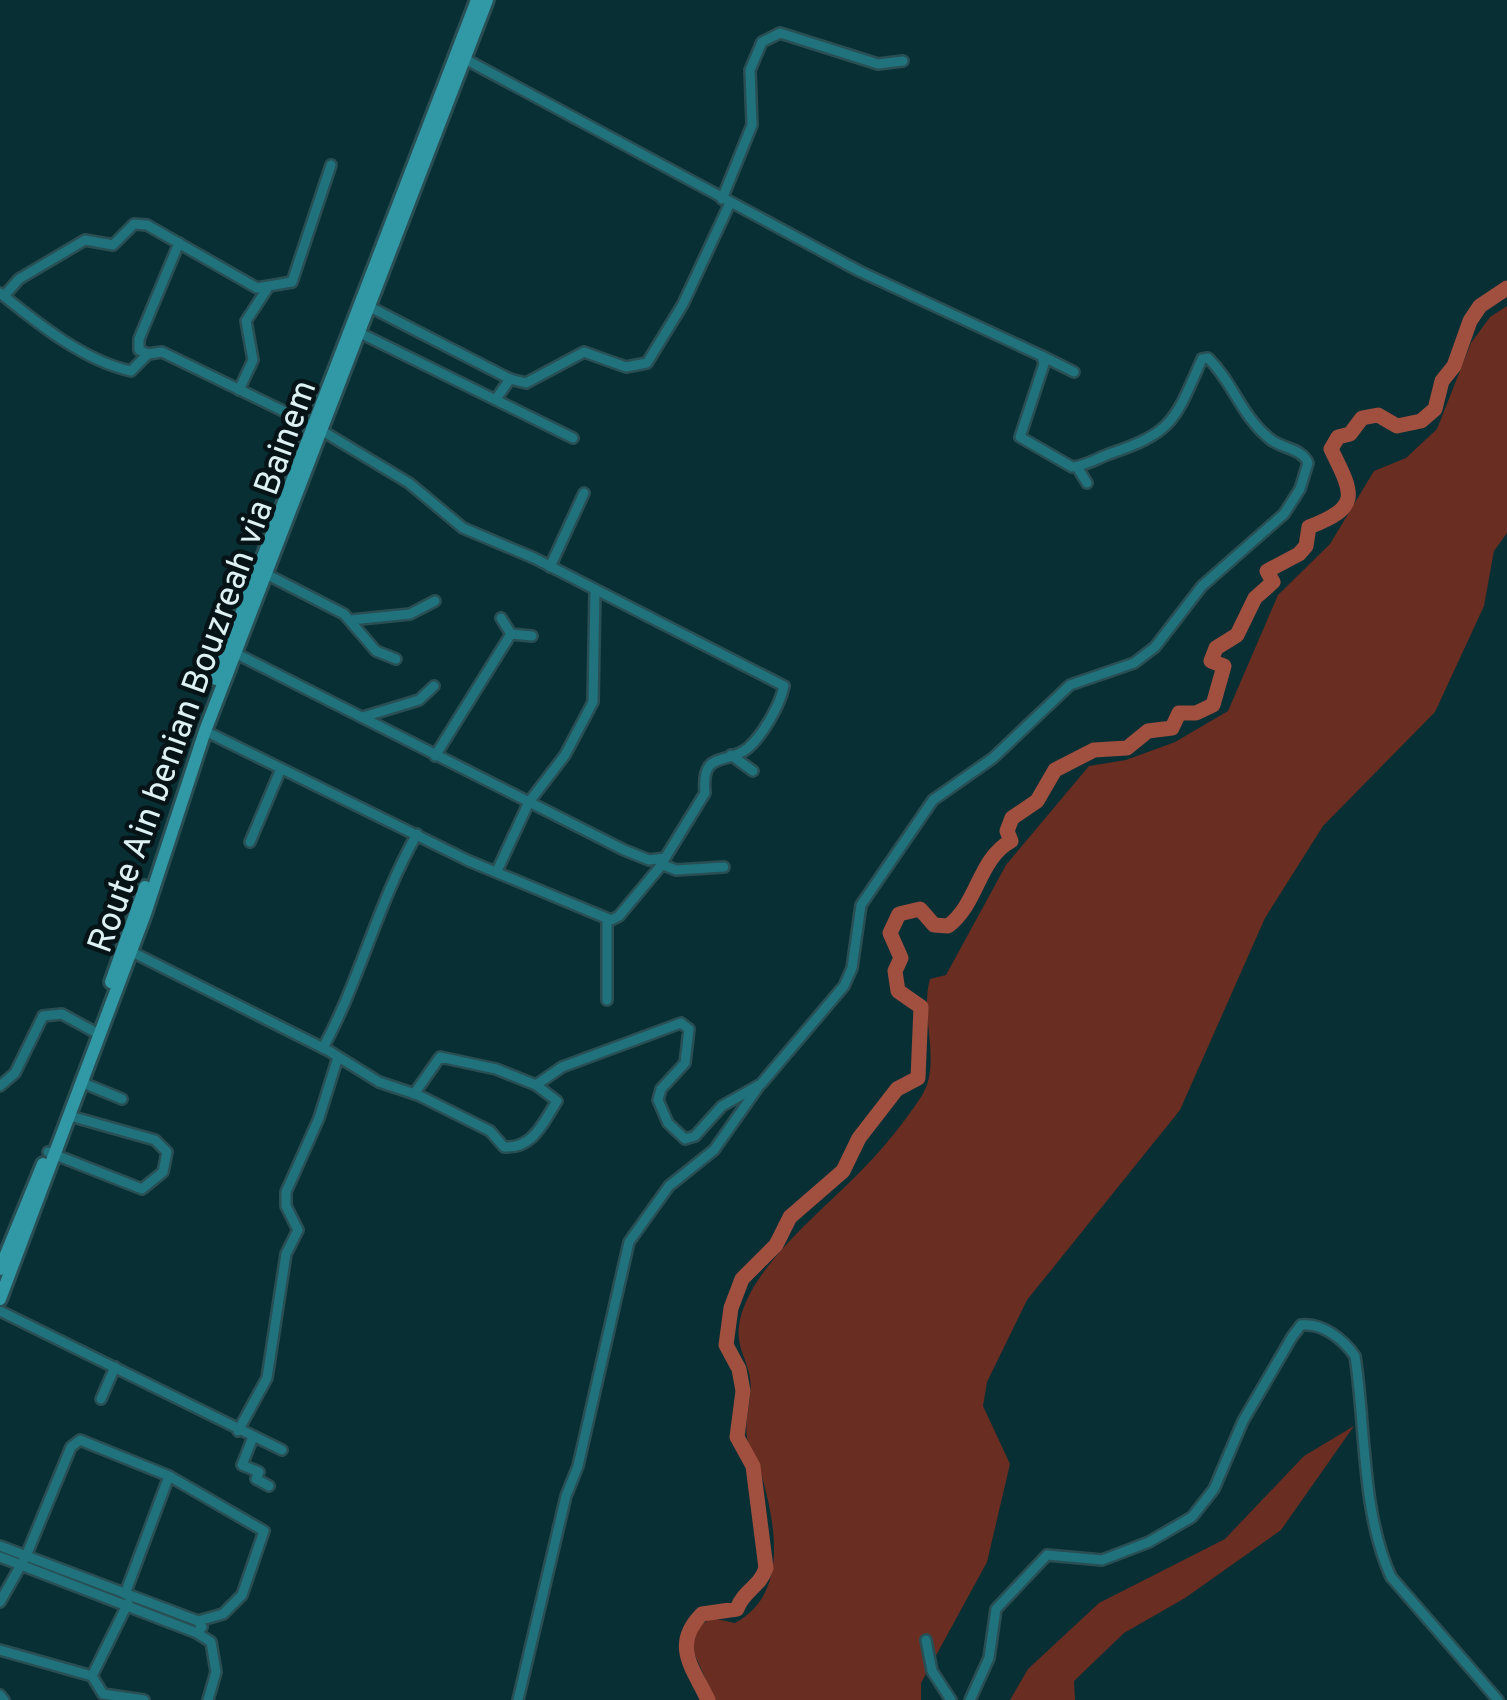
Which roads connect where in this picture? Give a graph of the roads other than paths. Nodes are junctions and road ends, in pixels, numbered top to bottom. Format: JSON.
{"nodes":[{"id":1,"x":477,"y":0,"type":"edge"},
{"id":2,"x":487,"y":0,"type":"edge"},
{"id":3,"x":465,"y":59,"type":"junction"},
{"id":4,"x":903,"y":61,"type":"dead end"},
{"id":5,"x":331,"y":166,"type":"dead end"},
{"id":6,"x":726,"y":201,"type":"junction"},
{"id":7,"x":179,"y":243,"type":"junction"},
{"id":8,"x":266,"y":289,"type":"junction"},
{"id":9,"x":2,"y":295,"type":"edge"},
{"id":10,"x":370,"y":307,"type":"junction"},
{"id":11,"x":360,"y":333,"type":"junction"},
{"id":12,"x":148,"y":354,"type":"junction"},
{"id":13,"x":1042,"y":356,"type":"junction"},
{"id":14,"x":1074,"y":372,"type":"dead end"},
{"id":15,"x":510,"y":379,"type":"junction"},
{"id":16,"x":238,"y":390,"type":"junction"},
{"id":17,"x":496,"y":399,"type":"junction"},
{"id":18,"x":318,"y":428,"type":"junction"},
{"id":19,"x":573,"y":438,"type":"dead end"},
{"id":20,"x":1077,"y":467,"type":"junction"},
{"id":21,"x":1087,"y":483,"type":"dead end"},
{"id":22,"x":584,"y":493,"type":"dead end"},
{"id":23,"x":550,"y":567,"type":"junction"},
{"id":24,"x":266,"y":574,"type":"junction"},
{"id":25,"x":595,"y":591,"type":"junction"},
{"id":26,"x":435,"y":601,"type":"dead end"},
{"id":27,"x":502,"y":618,"type":"dead end"},
{"id":28,"x":352,"y":620,"type":"junction"},
{"id":29,"x":511,"y":634,"type":"junction"},
{"id":30,"x":532,"y":636,"type":"dead end"},
{"id":31,"x":235,"y":653,"type":"junction"},
{"id":32,"x":396,"y":659,"type":"dead end"},
{"id":33,"x":434,"y":686,"type":"dead end"},
{"id":34,"x":360,"y":717,"type":"junction"},
{"id":35,"x":205,"y":731,"type":"junction"},
{"id":36,"x":731,"y":754,"type":"junction"},
{"id":37,"x":435,"y":756,"type":"junction"},
{"id":38,"x":280,"y":771,"type":"junction"},
{"id":39,"x":753,"y":771,"type":"dead end"},
{"id":40,"x":529,"y":802,"type":"junction"},
{"id":41,"x":417,"y":834,"type":"junction"},
{"id":42,"x":250,"y":842,"type":"dead end"},
{"id":43,"x":663,"y":861,"type":"junction"},
{"id":44,"x":724,"y":867,"type":"dead end"},
{"id":45,"x":497,"y":871,"type":"junction"},
{"id":46,"x":607,"y":919,"type":"junction"},
{"id":47,"x":128,"y":950,"type":"junction"},
{"id":48,"x":607,"y":1000,"type":"dead end"},
{"id":49,"x":94,"y":1031,"type":"junction"},
{"id":50,"x":324,"y":1048,"type":"junction"},
{"id":51,"x":338,"y":1056,"type":"junction"},
{"id":52,"x":82,"y":1083,"type":"junction"},
{"id":53,"x":761,"y":1084,"type":"junction"},
{"id":54,"x":0,"y":1086,"type":"edge"},
{"id":55,"x":536,"y":1086,"type":"junction"},
{"id":56,"x":414,"y":1094,"type":"junction"},
{"id":57,"x":122,"y":1099,"type":"dead end"},
{"id":58,"x":70,"y":1116,"type":"junction"},
{"id":59,"x":52,"y":1154,"type":"junction"},
{"id":60,"x":0,"y":1268,"type":"edge"},
{"id":61,"x":0,"y":1299,"type":"edge"},
{"id":62,"x":0,"y":1311,"type":"edge"},
{"id":63,"x":115,"y":1367,"type":"junction"},
{"id":64,"x":101,"y":1399,"type":"dead end"},
{"id":65,"x":238,"y":1431,"type":"junction"},
{"id":66,"x":252,"y":1437,"type":"junction"},
{"id":67,"x":282,"y":1450,"type":"dead end"},
{"id":68,"x":168,"y":1476,"type":"junction"},
{"id":69,"x":269,"y":1486,"type":"dead end"},
{"id":70,"x":0,"y":1546,"type":"edge"},
{"id":71,"x":0,"y":1557,"type":"edge"},
{"id":72,"x":24,"y":1561,"type":"junction"},
{"id":73,"x":122,"y":1597,"type":"junction"},
{"id":74,"x":0,"y":1602,"type":"edge"},
{"id":75,"x":197,"y":1627,"type":"junction"},
{"id":76,"x":926,"y":1640,"type":"dead end"},
{"id":77,"x":0,"y":1650,"type":"edge"},
{"id":78,"x":92,"y":1676,"type":"junction"},
{"id":79,"x":99,"y":1697,"type":"edge"},
{"id":80,"x":144,"y":1700,"type":"edge"},
{"id":81,"x":208,"y":1700,"type":"edge"},
{"id":82,"x":518,"y":1700,"type":"edge"},
{"id":83,"x":951,"y":1700,"type":"edge"},
{"id":84,"x":970,"y":1700,"type":"edge"},
{"id":85,"x":1498,"y":1700,"type":"edge"}],
"edges":[{"from":1,"to":18,"type":"main road","name":"Route Ain benian Bouzreah via Bainem"},
{"from":2,"to":3,"type":"main road","name":"Route Ain benian Bouzreah via Bainem"},
{"from":3,"to":6,"type":"street"},
{"from":3,"to":10,"type":"main road","name":"Route Ain benian Bouzreah via Bainem"},
{"from":4,"to":6,"type":"street"},
{"from":5,"to":8,"type":"street"},
{"from":6,"to":13,"type":"street"},
{"from":6,"to":15,"type":"street"},
{"from":7,"to":8,"type":"street"},
{"from":7,"to":9,"type":"street"},
{"from":7,"to":12,"type":"street"},
{"from":8,"to":16,"type":"street"},
{"from":9,"to":12,"type":"street"},
{"from":10,"to":11,"type":"main road","name":"Route Ain benian Bouzreah via Bainem"},
{"from":10,"to":15,"type":"street"},
{"from":11,"to":17,"type":"street"},
{"from":11,"to":18,"type":"main road","name":"Route Ain benian Bouzreah via Bainem"},
{"from":12,"to":16,"type":"street"},
{"from":13,"to":14,"type":"street"},
{"from":13,"to":20,"type":"street"},
{"from":15,"to":17,"type":"street"},
{"from":16,"to":18,"type":"street"},
{"from":17,"to":19,"type":"street"},
{"from":18,"to":23,"type":"street"},
{"from":18,"to":24,"type":"main road","name":"Route Ain benian Bouzreah via Bainem"},
{"from":18,"to":47,"type":"main road","name":"Route Ain benian Bouzreah via Bainem"},
{"from":20,"to":21,"type":"street"},
{"from":20,"to":53,"type":"street"},
{"from":22,"to":23,"type":"street"},
{"from":23,"to":25,"type":"street"},
{"from":24,"to":28,"type":"street"},
{"from":24,"to":31,"type":"main road","name":"Route Ain benian Bouzreah via Bainem"},
{"from":25,"to":36,"type":"street"},
{"from":25,"to":40,"type":"street"},
{"from":26,"to":28,"type":"street"},
{"from":27,"to":29,"type":"street"},
{"from":28,"to":32,"type":"street"},
{"from":29,"to":30,"type":"street"},
{"from":29,"to":37,"type":"street"},
{"from":31,"to":34,"type":"street"},
{"from":31,"to":35,"type":"main road","name":"Route Ain benian Bouzreah via Bainem"},
{"from":33,"to":34,"type":"street"},
{"from":34,"to":37,"type":"street"},
{"from":35,"to":38,"type":"street"},
{"from":35,"to":47,"type":"main road","name":"Route Ain benian Bouzreah via Bainem"},
{"from":36,"to":39,"type":"street"},
{"from":36,"to":43,"type":"street"},
{"from":37,"to":40,"type":"street"},
{"from":38,"to":41,"type":"street"},
{"from":38,"to":42,"type":"street"},
{"from":40,"to":43,"type":"street"},
{"from":40,"to":45,"type":"street"},
{"from":41,"to":45,"type":"street"},
{"from":41,"to":50,"type":"street"},
{"from":43,"to":44,"type":"street"},
{"from":43,"to":46,"type":"street"},
{"from":45,"to":46,"type":"street"},
{"from":46,"to":48,"type":"street"},
{"from":47,"to":49,"type":"main road","name":"Route Ain benian Bouzreah via Bainem"},
{"from":47,"to":50,"type":"street"},
{"from":47,"to":52,"type":"main road","name":"Route Ain benian Bouzreah via Bainem"},
{"from":49,"to":54,"type":"street"},
{"from":49,"to":59,"type":"main road","name":"Route Ain benian Bouzreah via Bainem"},
{"from":50,"to":51,"type":"street"},
{"from":51,"to":56,"type":"street"},
{"from":51,"to":65,"type":"street"},
{"from":52,"to":57,"type":"street"},
{"from":52,"to":58,"type":"main road","name":"Route Ain benian Bouzreah via Bainem"},
{"from":53,"to":55,"type":"street"},
{"from":53,"to":82,"type":"street"},
{"from":55,"to":56,"type":"street"},
{"from":55,"to":56,"type":"street"},
{"from":58,"to":59,"type":"main road","name":"Route Ain benian Bouzreah via Bainem"},
{"from":58,"to":59,"type":"street"},
{"from":59,"to":60,"type":"main road","name":"Route Ain benian Bouzreah via Bainem"},
{"from":59,"to":61,"type":"main road","name":"Route Ain benian Bouzreah via Bainem"},
{"from":62,"to":63,"type":"street"},
{"from":63,"to":64,"type":"street"},
{"from":63,"to":65,"type":"street"},
{"from":65,"to":66,"type":"street"},
{"from":66,"to":67,"type":"street"},
{"from":66,"to":69,"type":"street"},
{"from":68,"to":72,"type":"street"},
{"from":68,"to":73,"type":"street"},
{"from":68,"to":75,"type":"street"},
{"from":70,"to":72,"type":"street"},
{"from":71,"to":72,"type":"street"},
{"from":72,"to":73,"type":"street"},
{"from":72,"to":74,"type":"street"},
{"from":73,"to":75,"type":"street"},
{"from":73,"to":78,"type":"street"},
{"from":75,"to":81,"type":"street"},
{"from":76,"to":83,"type":"street"},
{"from":77,"to":78,"type":"street"},
{"from":78,"to":79,"type":"street"},
{"from":79,"to":80,"type":"street"},
{"from":84,"to":85,"type":"street"}]}
